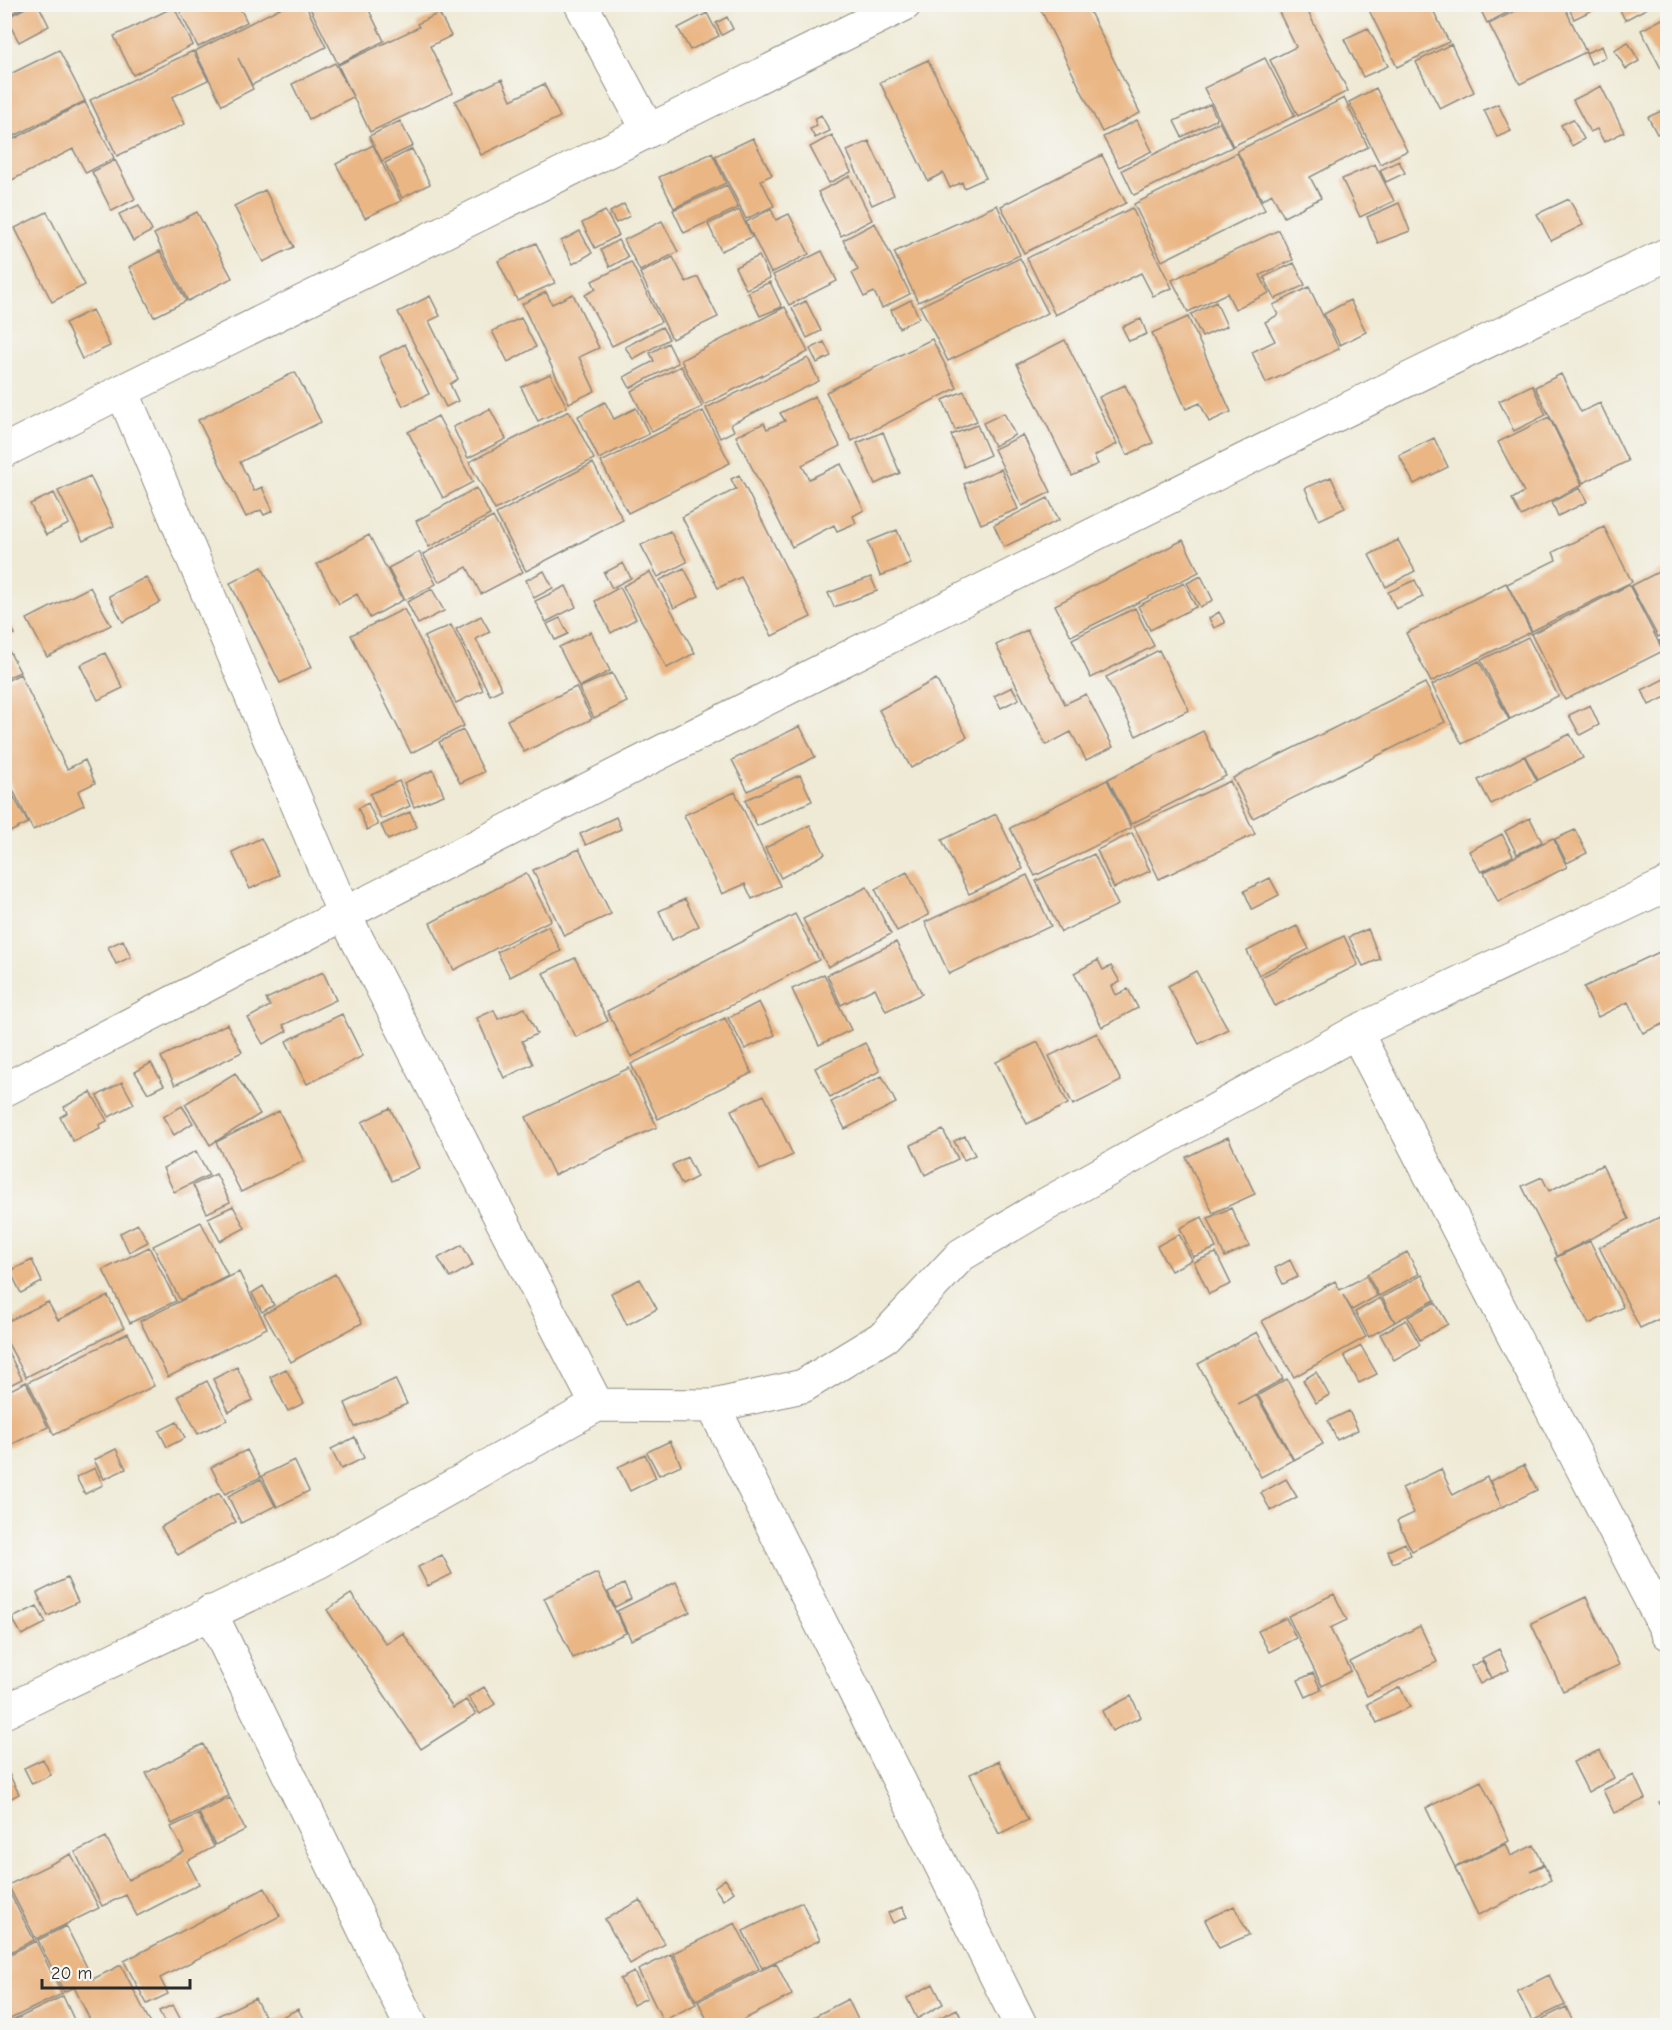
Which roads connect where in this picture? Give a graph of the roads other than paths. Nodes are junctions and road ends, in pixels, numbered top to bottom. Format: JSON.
{"nodes":[{"id":1,"x":581,"y":4,"type":"edge"},
{"id":2,"x":905,"y":4,"type":"edge"},
{"id":3,"x":648,"y":130,"type":"junction"},
{"id":4,"x":1664,"y":263,"type":"edge"},
{"id":5,"x":122,"y":391,"type":"junction"},
{"id":6,"x":4,"y":451,"type":"edge"},
{"id":7,"x":1668,"y":884,"type":"edge"},
{"id":8,"x":344,"y":914,"type":"junction"},
{"id":9,"x":1356,"y":1032,"type":"junction"},
{"id":10,"x":4,"y":1090,"type":"edge"},
{"id":11,"x":597,"y":1405,"type":"junction"},
{"id":12,"x":713,"y":1406,"type":"junction"},
{"id":13,"x":210,"y":1612,"type":"junction"},
{"id":14,"x":1668,"y":1633,"type":"edge"},
{"id":15,"x":4,"y":1712,"type":"edge"},
{"id":16,"x":411,"y":2025,"type":"edge"},
{"id":17,"x":1022,"y":2025,"type":"edge"}],
"edges":[{"from":1,"to":3,"type":"street"},
{"from":2,"to":3,"type":"street"},
{"from":3,"to":5,"type":"street"},
{"from":4,"to":8,"type":"street"},
{"from":5,"to":6,"type":"street"},
{"from":5,"to":8,"type":"street"},
{"from":7,"to":9,"type":"street"},
{"from":8,"to":10,"type":"street"},
{"from":8,"to":11,"type":"street"},
{"from":9,"to":12,"type":"street"},
{"from":9,"to":14,"type":"street"},
{"from":11,"to":12,"type":"street"},
{"from":11,"to":13,"type":"street"},
{"from":12,"to":17,"type":"street"},
{"from":13,"to":15,"type":"street"},
{"from":13,"to":16,"type":"street"}]}
